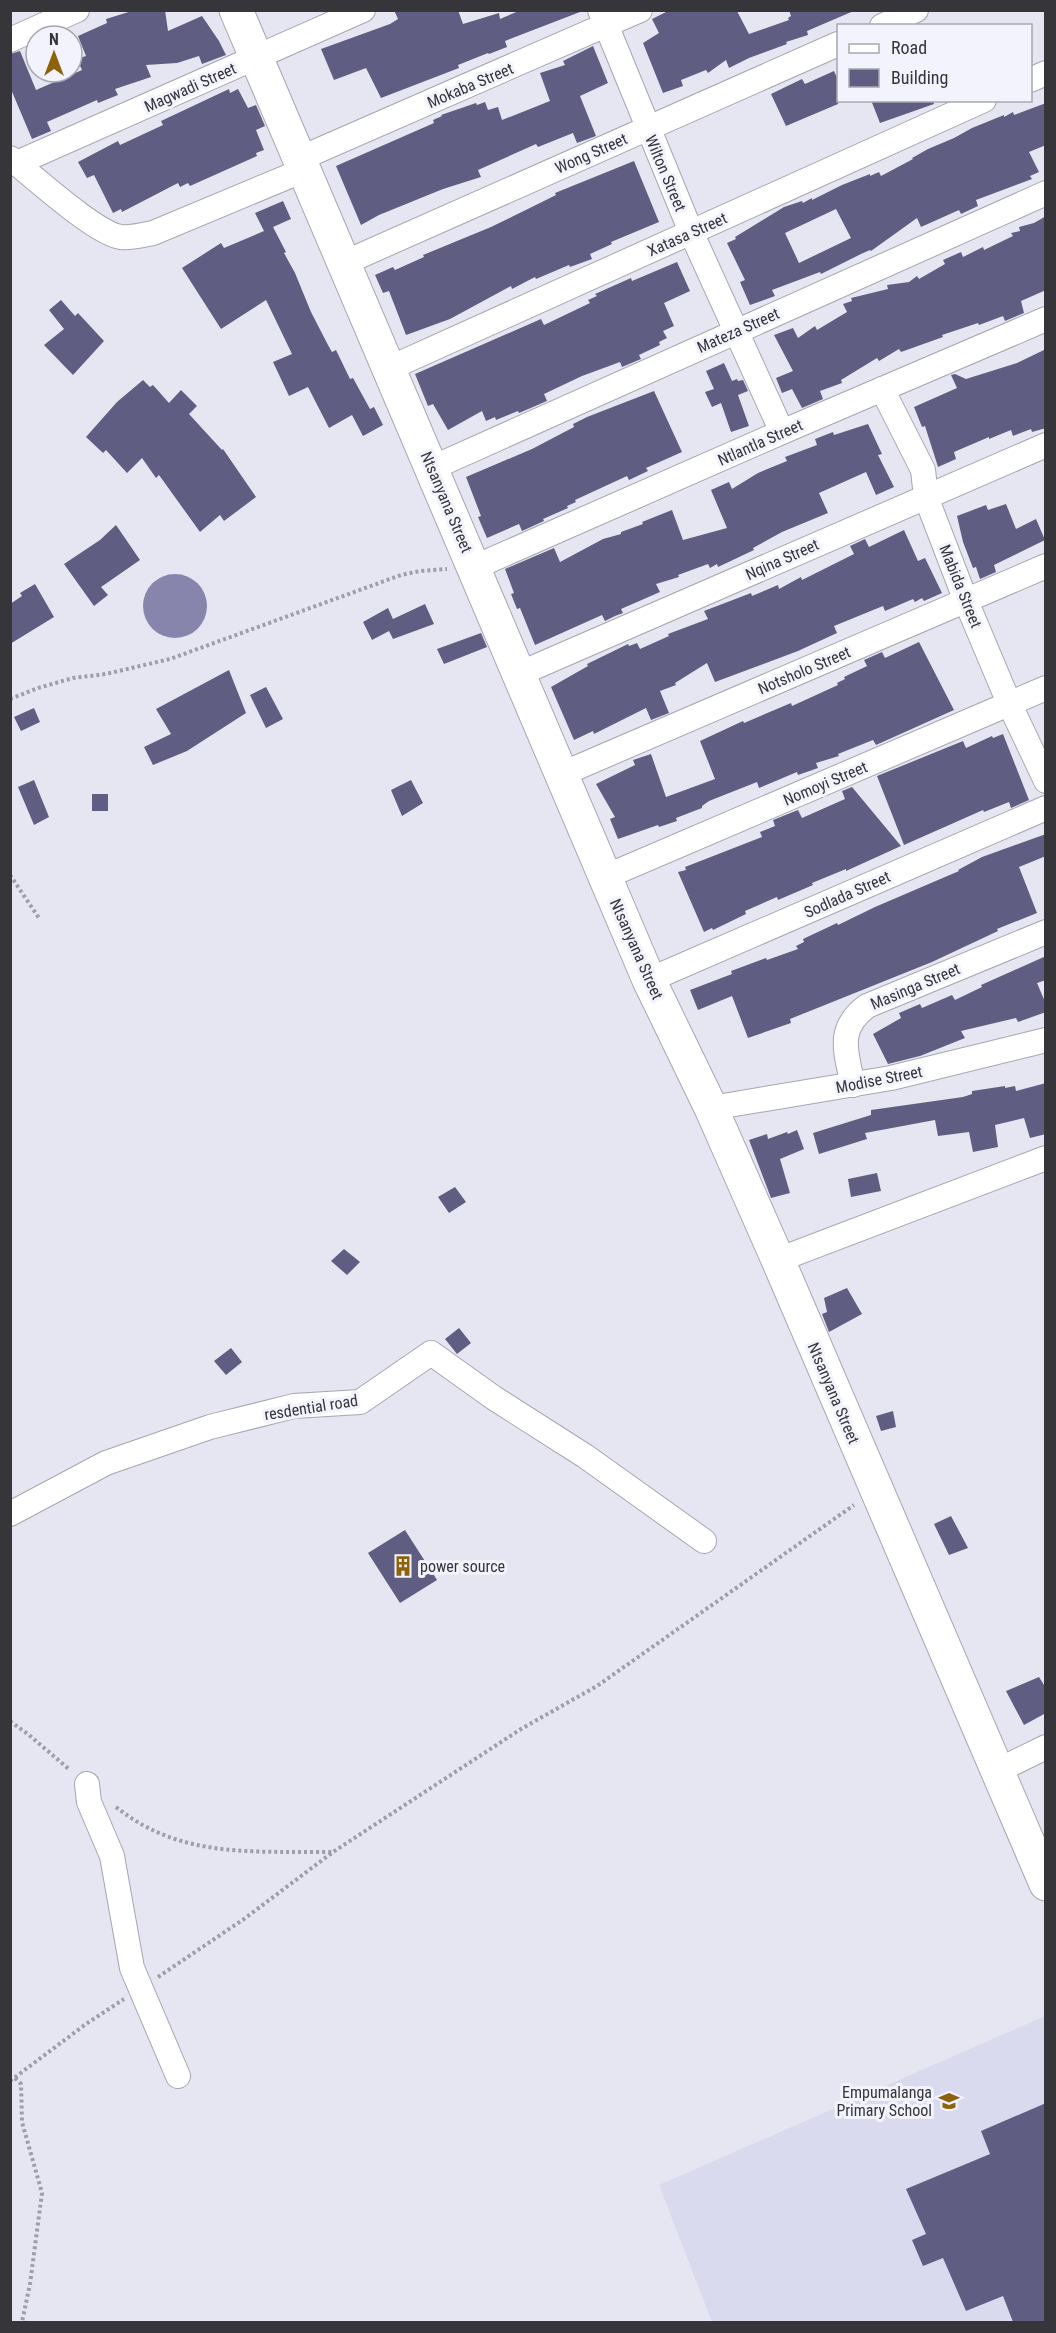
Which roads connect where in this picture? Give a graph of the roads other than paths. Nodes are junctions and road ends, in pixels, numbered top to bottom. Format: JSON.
{"nodes":[{"id":1,"x":77,"y":10,"type":"edge"},
{"id":2,"x":236,"y":10,"type":"edge"},
{"id":3,"x":363,"y":10,"type":"edge"},
{"id":4,"x":640,"y":10,"type":"edge"},
{"id":5,"x":916,"y":10,"type":"edge"},
{"id":6,"x":603,"y":18,"type":"edge"},
{"id":7,"x":886,"y":24,"type":"edge"},
{"id":8,"x":10,"y":40,"type":"edge"},
{"id":9,"x":837,"y":44,"type":"edge"},
{"id":10,"x":256,"y":58,"type":"junction"},
{"id":11,"x":1046,"y":73,"type":"edge"},
{"id":12,"x":1032,"y":79,"type":"edge"},
{"id":13,"x":980,"y":102,"type":"edge"},
{"id":14,"x":647,"y":128,"type":"junction"},
{"id":15,"x":14,"y":160,"type":"edge"},
{"id":16,"x":301,"y":164,"type":"junction"},
{"id":17,"x":1046,"y":193,"type":"edge"},
{"id":18,"x":691,"y":232,"type":"junction"},
{"id":19,"x":344,"y":263,"type":"junction"},
{"id":20,"x":1046,"y":319,"type":"edge"},
{"id":21,"x":736,"y":331,"type":"junction"},
{"id":22,"x":390,"y":368,"type":"junction"},
{"id":23,"x":882,"y":389,"type":"junction"},
{"id":24,"x":782,"y":432,"type":"junction"},
{"id":25,"x":1046,"y":445,"type":"edge"},
{"id":26,"x":432,"y":468,"type":"junction"},
{"id":27,"x":926,"y":497,"type":"junction"},
{"id":28,"x":1046,"y":566,"type":"edge"},
{"id":29,"x":475,"y":567,"type":"junction"},
{"id":30,"x":966,"y":601,"type":"junction"},
{"id":31,"x":519,"y":674,"type":"junction"},
{"id":32,"x":1046,"y":688,"type":"edge"},
{"id":33,"x":1009,"y":704,"type":"junction"},
{"id":34,"x":562,"y":774,"type":"junction"},
{"id":35,"x":1046,"y":781,"type":"edge"},
{"id":36,"x":1046,"y":808,"type":"edge"},
{"id":37,"x":605,"y":878,"type":"junction"},
{"id":38,"x":1046,"y":932,"type":"edge"},
{"id":39,"x":649,"y":980,"type":"junction"},
{"id":40,"x":1046,"y":1040,"type":"edge"},
{"id":41,"x":853,"y":1085,"type":"junction"},
{"id":42,"x":711,"y":1108,"type":"junction"},
{"id":43,"x":1046,"y":1158,"type":"edge"},
{"id":44,"x":778,"y":1260,"type":"junction"},
{"id":45,"x":10,"y":1514,"type":"edge"},
{"id":46,"x":704,"y":1541,"type":"dead end"},
{"id":47,"x":1046,"y":1747,"type":"edge"},
{"id":48,"x":997,"y":1771,"type":"junction"},
{"id":49,"x":87,"y":1784,"type":"road end"},
{"id":50,"x":1046,"y":1884,"type":"edge"},
{"id":51,"x":178,"y":2076,"type":"dead end"}],
"edges":[{"from":1,"to":8,"type":"street"},
{"from":2,"to":10,"type":"street","name":"Ntsanyana Street"},
{"from":3,"to":10,"type":"street","name":"Magwadi Street"},
{"from":4,"to":6,"type":"street","name":"Mokaba Street"},
{"from":5,"to":7,"type":"street"},
{"from":6,"to":14,"type":"street","name":"Wilton Street"},
{"from":6,"to":16,"type":"street","name":"Mokaba Street"},
{"from":9,"to":14,"type":"street","name":"Wong Street"},
{"from":10,"to":15,"type":"street","name":"Magwadi Street"},
{"from":10,"to":16,"type":"street","name":"Ntsanyana Street"},
{"from":11,"to":12,"type":"street"},
{"from":13,"to":18,"type":"street","name":"Xatasa Street"},
{"from":14,"to":18,"type":"street","name":"Wilton Street"},
{"from":14,"to":19,"type":"street","name":"Wong Street"},
{"from":15,"to":16,"type":"street","name":"Mokaba Street"},
{"from":16,"to":19,"type":"street","name":"Ntsanyana Street"},
{"from":17,"to":21,"type":"street","name":"Mateza Street"},
{"from":18,"to":21,"type":"street","name":"Wilton Street"},
{"from":18,"to":22,"type":"street","name":"Xatasa Street"},
{"from":19,"to":22,"type":"street","name":"Ntsanyana Street"},
{"from":20,"to":23,"type":"street","name":"Ntlantla Street"},
{"from":21,"to":24,"type":"street","name":"Wilton Street"},
{"from":21,"to":26,"type":"street","name":"Mateza Street"},
{"from":22,"to":26,"type":"street","name":"Ntsanyana Street"},
{"from":23,"to":24,"type":"street","name":"Ntlantla Street"},
{"from":23,"to":27,"type":"street","name":"Mabida Street"},
{"from":24,"to":29,"type":"street","name":"Ntlantla Street"},
{"from":25,"to":27,"type":"street","name":"Nqina Street"},
{"from":26,"to":29,"type":"street","name":"Ntsanyana Street"},
{"from":27,"to":30,"type":"street","name":"Mabida Street"},
{"from":27,"to":31,"type":"street","name":"Nqina Street"},
{"from":28,"to":30,"type":"street","name":"Notsholo Street"},
{"from":29,"to":31,"type":"street","name":"Ntsanyana Street"},
{"from":30,"to":33,"type":"street","name":"Mabida Street"},
{"from":30,"to":34,"type":"street","name":"Notsholo Street"},
{"from":31,"to":34,"type":"street","name":"Ntsanyana Street"},
{"from":32,"to":33,"type":"street","name":"Nomoyi Street"},
{"from":33,"to":35,"type":"street","name":"Mabida Street"},
{"from":33,"to":37,"type":"street","name":"Nomoyi Street"},
{"from":34,"to":37,"type":"street","name":"Ntsanyana Street"},
{"from":36,"to":39,"type":"street","name":"Sodlada Street"},
{"from":37,"to":39,"type":"street","name":"Ntsanyana Street"},
{"from":38,"to":41,"type":"street","name":"Masinga Street"},
{"from":39,"to":42,"type":"street","name":"Ntsanyana Street"},
{"from":40,"to":41,"type":"street","name":"Modise Street"},
{"from":41,"to":42,"type":"street","name":"Modise Street"},
{"from":42,"to":44,"type":"street","name":"Ntsanyana Street"},
{"from":43,"to":44,"type":"street"},
{"from":44,"to":48,"type":"street","name":"Ntsanyana Street"},
{"from":45,"to":46,"type":"street","name":"resdential road"},
{"from":47,"to":48,"type":"street"},
{"from":48,"to":50,"type":"street","name":"Ntsanyana Street"},
{"from":49,"to":51,"type":"street"}]}
